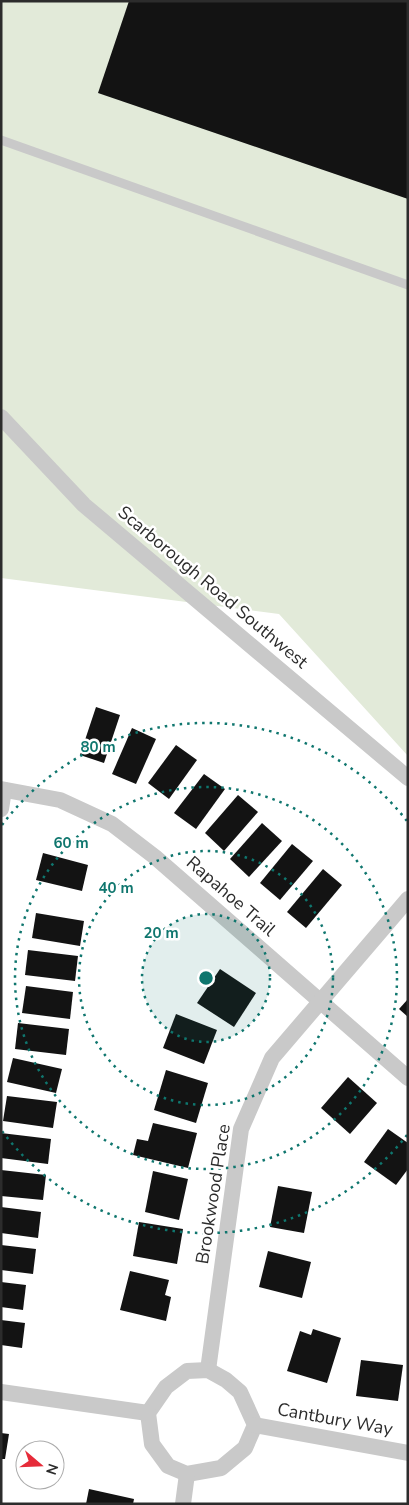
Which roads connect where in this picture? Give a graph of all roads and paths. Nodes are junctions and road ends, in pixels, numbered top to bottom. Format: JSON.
{"nodes":[{"id":1,"x":1,"y":140,"type":"edge"},
{"id":2,"x":408,"y":284,"type":"edge"},
{"id":3,"x":1,"y":417,"type":"edge"},
{"id":4,"x":408,"y":778,"type":"edge"},
{"id":5,"x":3,"y":790,"type":"edge"},
{"id":6,"x":1,"y":810,"type":"edge"},
{"id":7,"x":408,"y":899,"type":"edge"},
{"id":8,"x":321,"y":1000,"type":"junction"},
{"id":9,"x":408,"y":1078,"type":"edge"},
{"id":10,"x":208,"y":1370,"type":"junction"},
{"id":11,"x":1,"y":1392,"type":"edge"},
{"id":12,"x":148,"y":1413,"type":"junction"},
{"id":13,"x":255,"y":1425,"type":"junction"},
{"id":14,"x":408,"y":1453,"type":"edge"},
{"id":15,"x":187,"y":1474,"type":"junction"},
{"id":16,"x":183,"y":1504,"type":"edge"}],
"edges":[{"from":1,"to":2,"type":"lane"},
{"from":3,"to":4,"type":"street","name":"Scarborough Road Southwest"},
{"from":5,"to":6,"type":"street","name":"Rapahoe Trail"},
{"from":5,"to":8,"type":"street","name":"Rapahoe Trail"},
{"from":7,"to":8,"type":"street","name":"Brookwood Place"},
{"from":8,"to":9,"type":"street","name":"Rapahoe Trail"},
{"from":8,"to":10,"type":"street","name":"Brookwood Place"},
{"from":10,"to":12,"type":"street"},
{"from":10,"to":13,"type":"street"},
{"from":11,"to":12,"type":"street"},
{"from":12,"to":15,"type":"street"},
{"from":13,"to":14,"type":"street","name":"Cantbury Way"},
{"from":13,"to":15,"type":"street"},
{"from":15,"to":16,"type":"street"}]}
